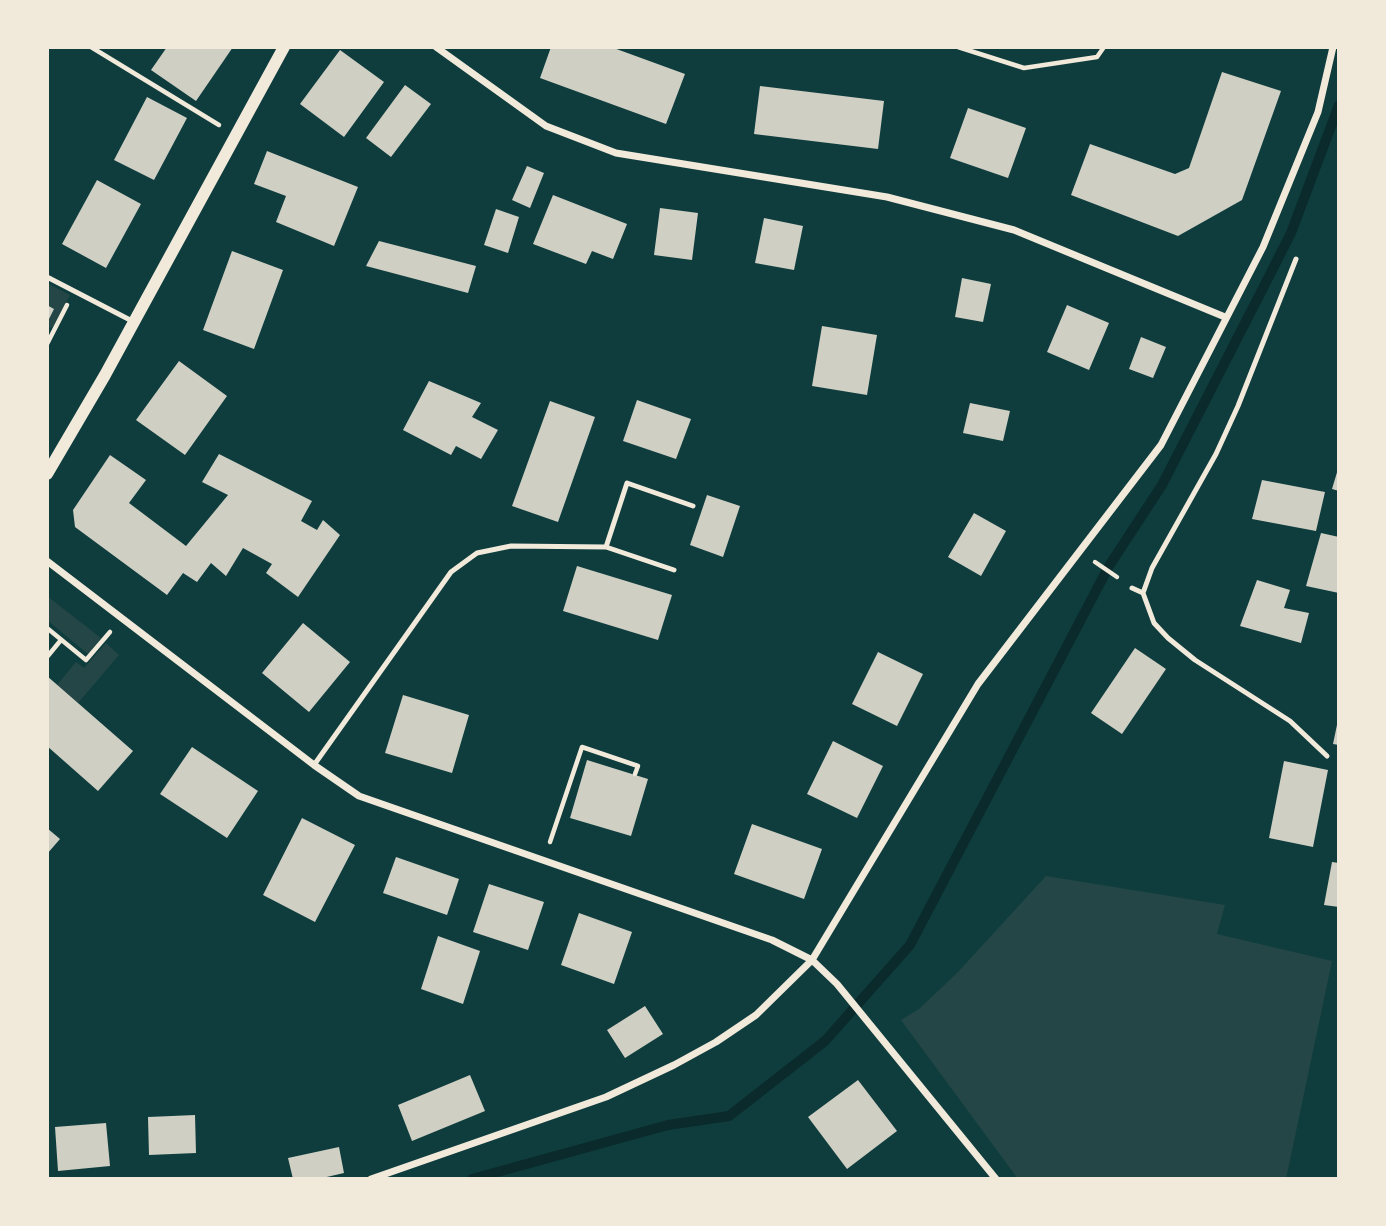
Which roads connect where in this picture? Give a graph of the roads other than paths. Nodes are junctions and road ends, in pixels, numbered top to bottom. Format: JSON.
{"nodes":[{"id":1,"x":284,"y":47,"type":"edge"},
{"id":2,"x":436,"y":47,"type":"edge"},
{"id":3,"x":1333,"y":47,"type":"edge"},
{"id":4,"x":1296,"y":258,"type":"dead end"},
{"id":5,"x":47,"y":277,"type":"edge"},
{"id":6,"x":1225,"y":317,"type":"junction"},
{"id":7,"x":134,"y":322,"type":"junction"},
{"id":8,"x":47,"y":474,"type":"edge"},
{"id":9,"x":694,"y":506,"type":"dead end"},
{"id":10,"x":606,"y":547,"type":"junction"},
{"id":11,"x":47,"y":561,"type":"edge"},
{"id":12,"x":674,"y":570,"type":"dead end"},
{"id":13,"x":1132,"y":588,"type":"dead end"},
{"id":14,"x":1143,"y":593,"type":"junction"},
{"id":15,"x":1327,"y":756,"type":"dead end"},
{"id":16,"x":314,"y":765,"type":"junction"},
{"id":17,"x":812,"y":960,"type":"junction"},
{"id":18,"x":371,"y":1179,"type":"edge"},
{"id":19,"x":996,"y":1179,"type":"edge"}],
"edges":[{"from":1,"to":7,"type":"street"},
{"from":2,"to":6,"type":"street"},
{"from":3,"to":6,"type":"street"},
{"from":4,"to":14,"type":"lane"},
{"from":5,"to":7,"type":"lane"},
{"from":6,"to":17,"type":"street"},
{"from":7,"to":8,"type":"street"},
{"from":9,"to":10,"type":"lane"},
{"from":10,"to":12,"type":"lane"},
{"from":10,"to":16,"type":"lane"},
{"from":11,"to":16,"type":"street"},
{"from":13,"to":14,"type":"lane"},
{"from":14,"to":15,"type":"lane"},
{"from":16,"to":17,"type":"street"},
{"from":17,"to":18,"type":"street"},
{"from":17,"to":19,"type":"street"}]}
